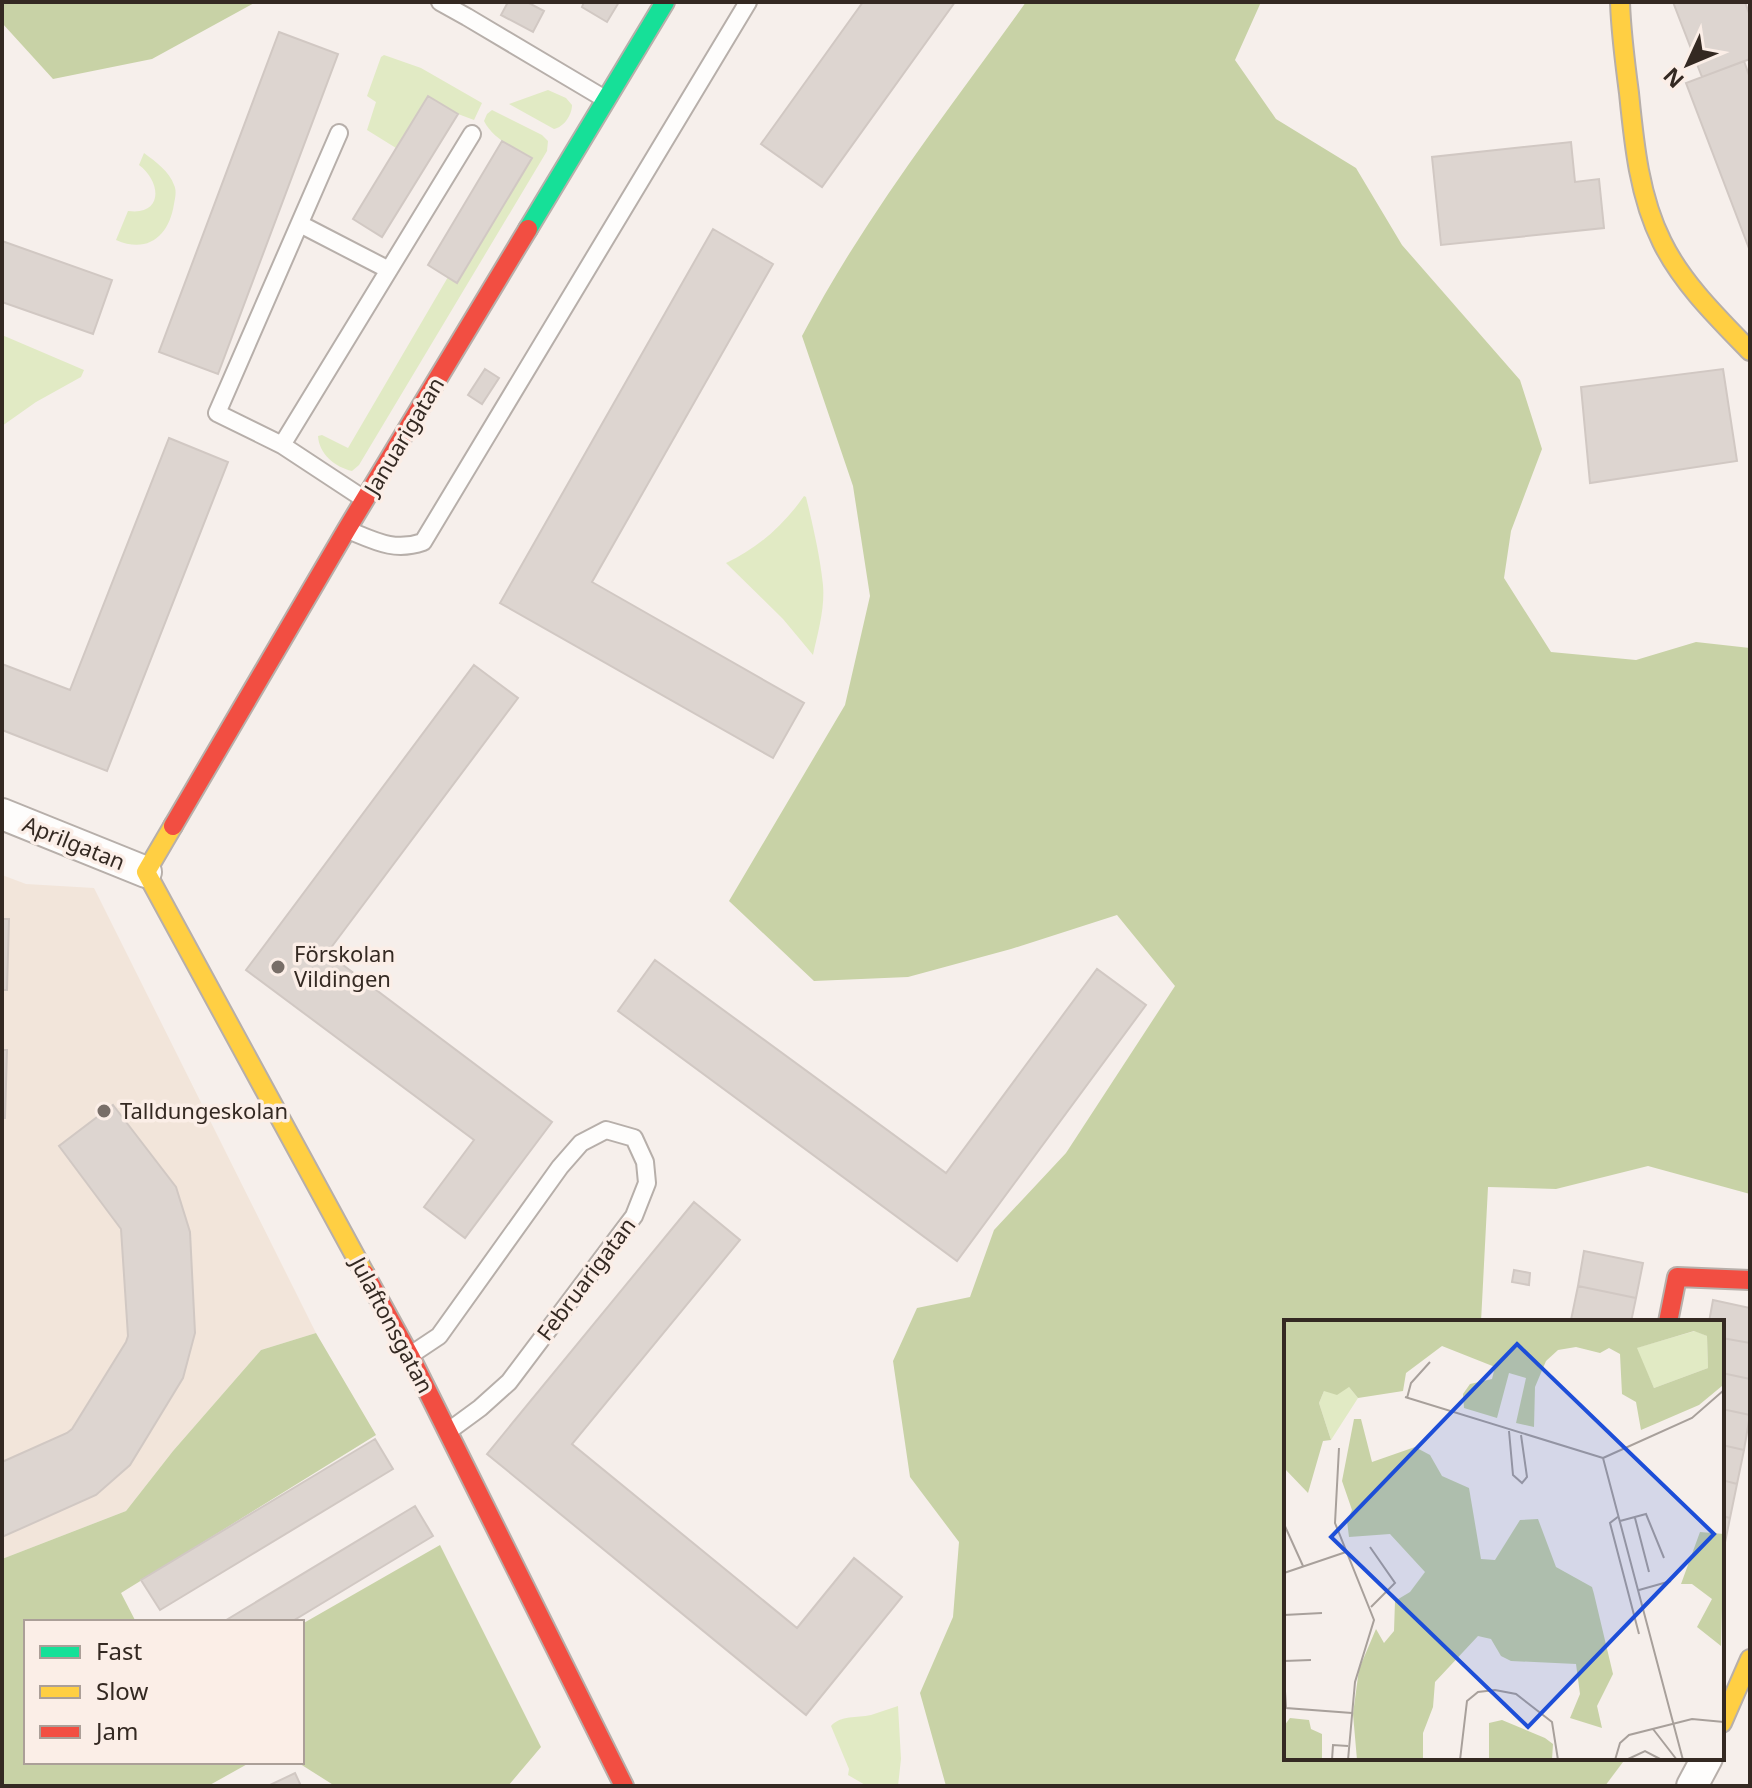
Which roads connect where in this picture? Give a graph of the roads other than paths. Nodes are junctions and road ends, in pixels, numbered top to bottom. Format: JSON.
{"nodes":[{"id":1,"x":440,"y":2,"type":"edge"},
{"id":2,"x":665,"y":2,"type":"edge"},
{"id":3,"x":748,"y":2,"type":"edge"},
{"id":4,"x":1620,"y":2,"type":"edge"},
{"id":5,"x":606,"y":100,"type":"junction"},
{"id":6,"x":339,"y":133,"type":"dead end"},
{"id":7,"x":472,"y":134,"type":"dead end"},
{"id":8,"x":300,"y":224,"type":"junction"},
{"id":9,"x":389,"y":270,"type":"junction"},
{"id":10,"x":1750,"y":351,"type":"edge"},
{"id":11,"x":282,"y":445,"type":"junction"},
{"id":12,"x":365,"y":500,"type":"junction"},
{"id":13,"x":347,"y":529,"type":"junction"},
{"id":14,"x":2,"y":814,"type":"edge"},
{"id":15,"x":146,"y":872,"type":"junction"},
{"id":16,"x":1750,"y":1280,"type":"edge"},
{"id":17,"x":1668,"y":1320,"type":"edge"},
{"id":18,"x":410,"y":1356,"type":"junction"},
{"id":19,"x":448,"y":1431,"type":"junction"},
{"id":20,"x":1750,"y":1659,"type":"edge"},
{"id":21,"x":1724,"y":1718,"type":"edge"},
{"id":22,"x":1706,"y":1760,"type":"edge"},
{"id":23,"x":624,"y":1786,"type":"edge"},
{"id":24,"x":1692,"y":1786,"type":"edge"}],
"edges":[{"from":1,"to":5,"type":"lane"},
{"from":2,"to":5,"type":"street","name":"Januarigatan"},
{"from":3,"to":13,"type":"lane"},
{"from":4,"to":10,"type":"street"},
{"from":5,"to":12,"type":"street","name":"Januarigatan"},
{"from":6,"to":8,"type":"lane"},
{"from":7,"to":9,"type":"lane"},
{"from":8,"to":9,"type":"lane"},
{"from":8,"to":11,"type":"lane"},
{"from":9,"to":11,"type":"lane"},
{"from":11,"to":12,"type":"lane"},
{"from":12,"to":13,"type":"street","name":"Januarigatan"},
{"from":13,"to":15,"type":"street","name":"Januarigatan"},
{"from":14,"to":15,"type":"street","name":"Aprilgatan"},
{"from":15,"to":18,"type":"street","name":"Julaftonsgatan"},
{"from":16,"to":17,"type":"street"},
{"from":18,"to":19,"type":"street","name":"Julaftonsgatan"},
{"from":18,"to":19,"type":"lane","name":"Februarigatan"},
{"from":19,"to":23,"type":"street","name":"Julaftonsgatan"},
{"from":20,"to":21,"type":"street"},
{"from":22,"to":24,"type":"street"}]}
